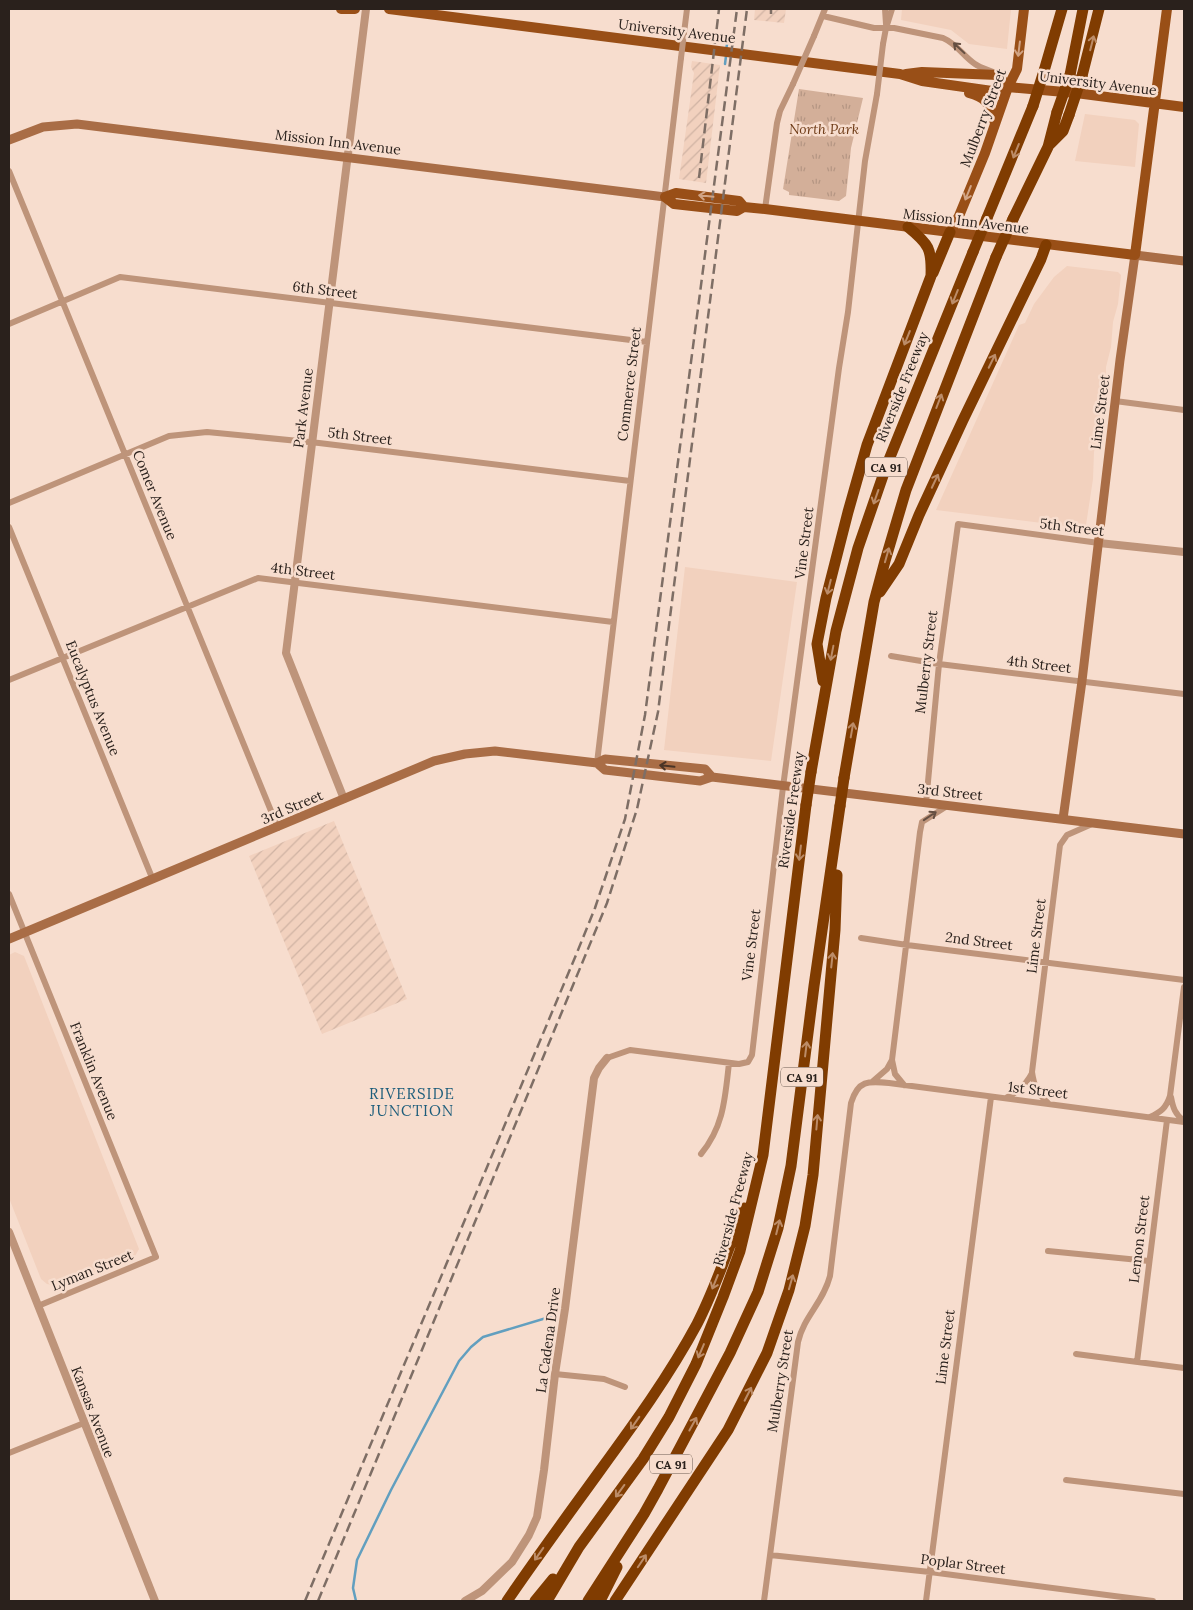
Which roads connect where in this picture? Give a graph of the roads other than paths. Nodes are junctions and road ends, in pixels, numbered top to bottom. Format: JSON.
{"nodes":[{"id":1,"x":341,"y":9,"type":"edge"},
{"id":2,"x":355,"y":9,"type":"edge"},
{"id":3,"x":366,"y":9,"type":"edge"},
{"id":4,"x":390,"y":9,"type":"edge"},
{"id":5,"x":687,"y":9,"type":"edge"},
{"id":6,"x":885,"y":9,"type":"edge"},
{"id":7,"x":892,"y":9,"type":"edge"},
{"id":8,"x":1024,"y":9,"type":"edge"},
{"id":9,"x":1062,"y":9,"type":"edge"},
{"id":10,"x":1083,"y":9,"type":"edge"},
{"id":11,"x":1099,"y":9,"type":"edge"},
{"id":12,"x":1167,"y":9,"type":"edge"},
{"id":13,"x":824,"y":12,"type":"edge"},
{"id":14,"x":886,"y":28,"type":"junction"},
{"id":15,"x":900,"y":74,"type":"junction"},
{"id":16,"x":998,"y":75,"type":"junction"},
{"id":17,"x":953,"y":85,"type":"junction"},
{"id":18,"x":1008,"y":87,"type":"junction"},
{"id":19,"x":1155,"y":103,"type":"junction"},
{"id":20,"x":1184,"y":107,"type":"edge"},
{"id":21,"x":995,"y":123,"type":"junction"},
{"id":22,"x":9,"y":140,"type":"edge"},
{"id":23,"x":1048,"y":147,"type":"junction"},
{"id":24,"x":347,"y":157,"type":"junction"},
{"id":25,"x":9,"y":171,"type":"edge"},
{"id":26,"x":665,"y":197,"type":"junction"},
{"id":27,"x":765,"y":209,"type":"junction"},
{"id":28,"x":858,"y":221,"type":"junction"},
{"id":29,"x":908,"y":227,"type":"junction"},
{"id":30,"x":950,"y":232,"type":"junction"},
{"id":31,"x":1046,"y":245,"type":"junction"},
{"id":32,"x":1135,"y":255,"type":"junction"},
{"id":33,"x":1184,"y":261,"type":"edge"},
{"id":34,"x":931,"y":276,"type":"junction"},
{"id":35,"x":62,"y":302,"type":"junction"},
{"id":36,"x":329,"y":303,"type":"junction"},
{"id":37,"x":9,"y":324,"type":"edge"},
{"id":38,"x":647,"y":342,"type":"junction"},
{"id":39,"x":1115,"y":401,"type":"junction"},
{"id":40,"x":1184,"y":410,"type":"edge"},
{"id":41,"x":312,"y":442,"type":"junction"},
{"id":42,"x":124,"y":454,"type":"junction"},
{"id":43,"x":630,"y":481,"type":"junction"},
{"id":44,"x":9,"y":503,"type":"edge"},
{"id":45,"x":958,"y":524,"type":"joint"},
{"id":46,"x":9,"y":527,"type":"edge"},
{"id":47,"x":1099,"y":543,"type":"junction"},
{"id":48,"x":1184,"y":552,"type":"edge"},
{"id":49,"x":294,"y":582,"type":"junction"},
{"id":50,"x":874,"y":602,"type":"junction"},
{"id":51,"x":187,"y":606,"type":"junction"},
{"id":52,"x":613,"y":622,"type":"junction"},
{"id":53,"x":891,"y":656,"type":"dead end"},
{"id":54,"x":63,"y":659,"type":"junction"},
{"id":55,"x":939,"y":664,"type":"junction"},
{"id":56,"x":9,"y":680,"type":"edge"},
{"id":57,"x":1082,"y":681,"type":"junction"},
{"id":58,"x":825,"y":690,"type":"junction"},
{"id":59,"x":1184,"y":694,"type":"edge"},
{"id":60,"x":597,"y":763,"type":"junction"},
{"id":61,"x":783,"y":787,"type":"junction"},
{"id":62,"x":344,"y":799,"type":"junction"},
{"id":63,"x":926,"y":803,"type":"junction"},
{"id":64,"x":947,"y":806,"type":"junction"},
{"id":65,"x":1063,"y":818,"type":"junction"},
{"id":66,"x":1095,"y":823,"type":"junction"},
{"id":67,"x":838,"y":825,"type":"junction"},
{"id":68,"x":278,"y":828,"type":"junction"},
{"id":69,"x":1184,"y":834,"type":"edge"},
{"id":70,"x":153,"y":880,"type":"junction"},
{"id":71,"x":9,"y":894,"type":"edge"},
{"id":72,"x":24,"y":932,"type":"junction"},
{"id":73,"x":861,"y":938,"type":"dead end"},
{"id":74,"x":9,"y":939,"type":"edge"},
{"id":75,"x":907,"y":945,"type":"junction"},
{"id":76,"x":1046,"y":962,"type":"junction"},
{"id":77,"x":1184,"y":980,"type":"edge"},
{"id":78,"x":1184,"y":987,"type":"edge"},
{"id":79,"x":607,"y":1058,"type":"joint"},
{"id":80,"x":892,"y":1060,"type":"junction"},
{"id":81,"x":729,"y":1063,"type":"junction"},
{"id":82,"x":1032,"y":1072,"type":"junction"},
{"id":83,"x":872,"y":1082,"type":"junction"},
{"id":84,"x":904,"y":1085,"type":"junction"},
{"id":85,"x":1170,"y":1096,"type":"junction"},
{"id":86,"x":991,"y":1097,"type":"junction"},
{"id":87,"x":1005,"y":1099,"type":"junction"},
{"id":88,"x":1049,"y":1104,"type":"junction"},
{"id":89,"x":1149,"y":1118,"type":"junction"},
{"id":90,"x":1167,"y":1120,"type":"junction"},
{"id":91,"x":1184,"y":1122,"type":"edge"},
{"id":92,"x":701,"y":1154,"type":"dead end"},
{"id":93,"x":763,"y":1155,"type":"junction"},
{"id":94,"x":9,"y":1232,"type":"edge"},
{"id":95,"x":1048,"y":1251,"type":"dead end"},
{"id":96,"x":156,"y":1257,"type":"joint"},
{"id":97,"x":1149,"y":1261,"type":"junction"},
{"id":98,"x":38,"y":1306,"type":"junction"},
{"id":99,"x":1076,"y":1354,"type":"dead end"},
{"id":100,"x":1137,"y":1362,"type":"junction"},
{"id":101,"x":1184,"y":1368,"type":"edge"},
{"id":102,"x":555,"y":1374,"type":"junction"},
{"id":103,"x":625,"y":1387,"type":"dead end"},
{"id":104,"x":84,"y":1423,"type":"junction"},
{"id":105,"x":9,"y":1453,"type":"edge"},
{"id":106,"x":1066,"y":1480,"type":"dead end"},
{"id":107,"x":1184,"y":1494,"type":"edge"},
{"id":108,"x":644,"y":1514,"type":"junction"},
{"id":109,"x":579,"y":1547,"type":"junction"},
{"id":110,"x":770,"y":1555,"type":"junction"},
{"id":111,"x":930,"y":1572,"type":"junction"},
{"id":112,"x":155,"y":1601,"type":"edge"},
{"id":113,"x":465,"y":1601,"type":"edge"},
{"id":114,"x":507,"y":1601,"type":"edge"},
{"id":115,"x":535,"y":1601,"type":"edge"},
{"id":116,"x":547,"y":1601,"type":"edge"},
{"id":117,"x":588,"y":1601,"type":"edge"},
{"id":118,"x":600,"y":1601,"type":"edge"},
{"id":119,"x":615,"y":1601,"type":"edge"},
{"id":120,"x":764,"y":1601,"type":"edge"},
{"id":121,"x":926,"y":1601,"type":"edge"},
{"id":122,"x":1153,"y":1601,"type":"edge"}],
"edges":[{"from":1,"to":2,"type":"main road"},
{"from":3,"to":24,"type":"street","name":"Park Avenue"},
{"from":4,"to":15,"type":"main road","name":"University Avenue"},
{"from":5,"to":26,"type":"street","name":"Commerce Street","bridge":true},
{"from":6,"to":14,"type":"street","name":"Vine Street"},
{"from":7,"to":14,"type":"street","name":"Vine Street"},
{"from":8,"to":18,"type":"main road","name":"Mulberry Street","one_way":true},
{"from":9,"to":58,"type":"highway","name":"Riverside Freeway","number":"CA 91","one_way":true,"bridge":true},
{"from":10,"to":23,"type":"highway","number":"CA 91","bridge":true},
{"from":23,"to":11,"type":"highway","one_way":true,"bridge":true},
{"from":12,"to":19,"type":"main road","name":"Lime Street"},
{"from":13,"to":14,"type":"street"},
{"from":13,"to":27,"type":"street","bridge":true},
{"from":16,"to":14,"type":"street","one_way":true},
{"from":14,"to":28,"type":"street","name":"Vine Street","bridge":true},
{"from":15,"to":16,"type":"main road","name":"University Avenue"},
{"from":15,"to":17,"type":"main road","name":"University Avenue"},
{"from":16,"to":18,"type":"main road"},
{"from":17,"to":18,"type":"main road","name":"University Avenue"},
{"from":17,"to":21,"type":"main road"},
{"from":18,"to":19,"type":"main road","name":"University Avenue"},
{"from":18,"to":21,"type":"main road","name":"Mulberry Street"},
{"from":19,"to":20,"type":"main road","name":"University Avenue"},
{"from":19,"to":32,"type":"main road","name":"Lime Street"},
{"from":21,"to":30,"type":"main road","name":"Mulberry Street","one_way":true},
{"from":22,"to":24,"type":"main road","name":"Mission Inn Avenue"},
{"from":50,"to":23,"type":"highway","number":"CA 91","one_way":true,"bridge":true},
{"from":24,"to":26,"type":"main road","name":"Mission Inn Avenue"},
{"from":24,"to":36,"type":"street","name":"Park Avenue"},
{"from":25,"to":35,"type":"street","name":"Comer Avenue"},
{"from":26,"to":27,"type":"main road","name":"Mission Inn Avenue"},
{"from":26,"to":38,"type":"street","name":"Commerce Street"},
{"from":27,"to":28,"type":"main road","name":"Mission Inn Avenue"},
{"from":28,"to":29,"type":"main road","name":"Mission Inn Avenue"},
{"from":28,"to":61,"type":"street","name":"Vine Street"},
{"from":29,"to":30,"type":"main road","name":"Mission Inn Avenue"},
{"from":29,"to":34,"type":"highway"},
{"from":30,"to":31,"type":"main road","name":"Mission Inn Avenue"},
{"from":30,"to":34,"type":"highway"},
{"from":31,"to":32,"type":"main road","name":"Mission Inn Avenue"},
{"from":50,"to":31,"type":"highway","one_way":true},
{"from":32,"to":33,"type":"main road","name":"Mission Inn Avenue"},
{"from":32,"to":39,"type":"main road","name":"Lime Street"},
{"from":34,"to":58,"type":"highway","one_way":true},
{"from":35,"to":36,"type":"street","name":"6th Street"},
{"from":35,"to":37,"type":"street","name":"6th Street"},
{"from":35,"to":42,"type":"street","name":"Comer Avenue"},
{"from":36,"to":38,"type":"street","name":"6th Street"},
{"from":36,"to":41,"type":"street","name":"Park Avenue"},
{"from":38,"to":43,"type":"street","name":"Commerce Street"},
{"from":39,"to":40,"type":"street"},
{"from":39,"to":47,"type":"main road","name":"Lime Street"},
{"from":41,"to":42,"type":"street","name":"5th Street"},
{"from":41,"to":43,"type":"street","name":"5th Street"},
{"from":41,"to":49,"type":"street","name":"Park Avenue"},
{"from":42,"to":44,"type":"street","name":"5th Street"},
{"from":42,"to":51,"type":"street","name":"Comer Avenue"},
{"from":43,"to":52,"type":"street","name":"Commerce Street"},
{"from":45,"to":47,"type":"street","name":"5th Street"},
{"from":45,"to":55,"type":"street","name":"Mulberry Street"},
{"from":46,"to":54,"type":"street","name":"Eucalyptus Avenue"},
{"from":47,"to":48,"type":"street","name":"5th Street"},
{"from":47,"to":57,"type":"main road","name":"Lime Street"},
{"from":49,"to":51,"type":"street","name":"4th Street"},
{"from":49,"to":52,"type":"street","name":"4th Street"},
{"from":49,"to":62,"type":"street","name":"Park Avenue"},
{"from":67,"to":50,"type":"highway","number":"CA 91","one_way":true,"bridge":true},
{"from":51,"to":54,"type":"street","name":"4th Street"},
{"from":51,"to":68,"type":"street","name":"Comer Avenue"},
{"from":52,"to":60,"type":"street","name":"Commerce Street"},
{"from":53,"to":55,"type":"street","name":"4th Street"},
{"from":54,"to":56,"type":"street","name":"4th Street"},
{"from":54,"to":70,"type":"street","name":"Eucalyptus Avenue"},
{"from":55,"to":57,"type":"street","name":"4th Street"},
{"from":55,"to":63,"type":"street","name":"Mulberry Street"},
{"from":57,"to":59,"type":"street","name":"4th Street"},
{"from":57,"to":65,"type":"main road","name":"Lime Street"},
{"from":58,"to":93,"type":"highway","name":"Riverside Freeway","number":"CA 91","one_way":true,"bridge":true},
{"from":60,"to":61,"type":"main road","name":"3rd Street"},
{"from":60,"to":62,"type":"main road","name":"3rd Street"},
{"from":61,"to":63,"type":"main road","name":"3rd Street"},
{"from":61,"to":81,"type":"street","name":"Vine Street"},
{"from":62,"to":68,"type":"main road","name":"3rd Street"},
{"from":63,"to":64,"type":"main road","name":"3rd Street"},
{"from":64,"to":65,"type":"main road","name":"3rd Street"},
{"from":75,"to":64,"type":"street","one_way":true},
{"from":65,"to":66,"type":"main road","name":"3rd Street"},
{"from":66,"to":69,"type":"main road","name":"3rd Street"},
{"from":66,"to":76,"type":"street","name":"Lime Street"},
{"from":108,"to":67,"type":"highway","number":"CA 91","one_way":true},
{"from":119,"to":67,"type":"highway","one_way":true},
{"from":68,"to":70,"type":"main road","name":"3rd Street"},
{"from":70,"to":72,"type":"main road","name":"3rd Street"},
{"from":71,"to":72,"type":"street","name":"Franklin Avenue"},
{"from":72,"to":74,"type":"main road","name":"3rd Street"},
{"from":72,"to":96,"type":"street","name":"Franklin Avenue"},
{"from":73,"to":75,"type":"street","name":"2nd Street"},
{"from":75,"to":76,"type":"street","name":"2nd Street"},
{"from":75,"to":80,"type":"street"},
{"from":76,"to":77,"type":"street","name":"2nd Street"},
{"from":76,"to":82,"type":"street","name":"Lime Street"},
{"from":78,"to":85,"type":"street"},
{"from":79,"to":81,"type":"street"},
{"from":79,"to":102,"type":"street","name":"La Cadena Drive"},
{"from":80,"to":83,"type":"street","name":"Mulberry Street"},
{"from":80,"to":84,"type":"street"},
{"from":81,"to":92,"type":"street"},
{"from":82,"to":87,"type":"street"},
{"from":82,"to":88,"type":"street"},
{"from":83,"to":84,"type":"street","name":"1st Street"},
{"from":83,"to":110,"type":"street","name":"Mulberry Street"},
{"from":84,"to":86,"type":"street","name":"1st Street"},
{"from":85,"to":89,"type":"street"},
{"from":85,"to":91,"type":"street"},
{"from":86,"to":87,"type":"street","name":"1st Street"},
{"from":86,"to":111,"type":"street","name":"Lime Street"},
{"from":87,"to":88,"type":"street","name":"1st Street"},
{"from":88,"to":89,"type":"street","name":"1st Street"},
{"from":89,"to":90,"type":"street","name":"1st Street"},
{"from":90,"to":91,"type":"street","name":"1st Street"},
{"from":90,"to":97,"type":"street","name":"Lemon Street"},
{"from":93,"to":109,"type":"highway","name":"Riverside Freeway","number":"CA 91","one_way":true},
{"from":93,"to":114,"type":"highway","one_way":true},
{"from":94,"to":98,"type":"street","name":"Kansas Avenue"},
{"from":95,"to":97,"type":"street"},
{"from":96,"to":98,"type":"street","name":"Lyman Street"},
{"from":97,"to":100,"type":"street","name":"Lemon Street"},
{"from":98,"to":104,"type":"street","name":"Kansas Avenue"},
{"from":99,"to":100,"type":"street"},
{"from":100,"to":101,"type":"street"},
{"from":102,"to":103,"type":"street"},
{"from":102,"to":113,"type":"street","name":"La Cadena Drive"},
{"from":104,"to":105,"type":"street"},
{"from":104,"to":112,"type":"street","name":"Kansas Avenue"},
{"from":106,"to":107,"type":"street"},
{"from":108,"to":117,"type":"highway","number":"CA 91"},
{"from":108,"to":118,"type":"highway"},
{"from":109,"to":115,"type":"highway"},
{"from":109,"to":116,"type":"highway","name":"Riverside Freeway","number":"CA 91"},
{"from":110,"to":111,"type":"street","name":"Poplar Street"},
{"from":110,"to":120,"type":"street","name":"Mulberry Street"},
{"from":111,"to":121,"type":"street","name":"Lime Street"},
{"from":111,"to":122,"type":"street","name":"Poplar Street"}]}
